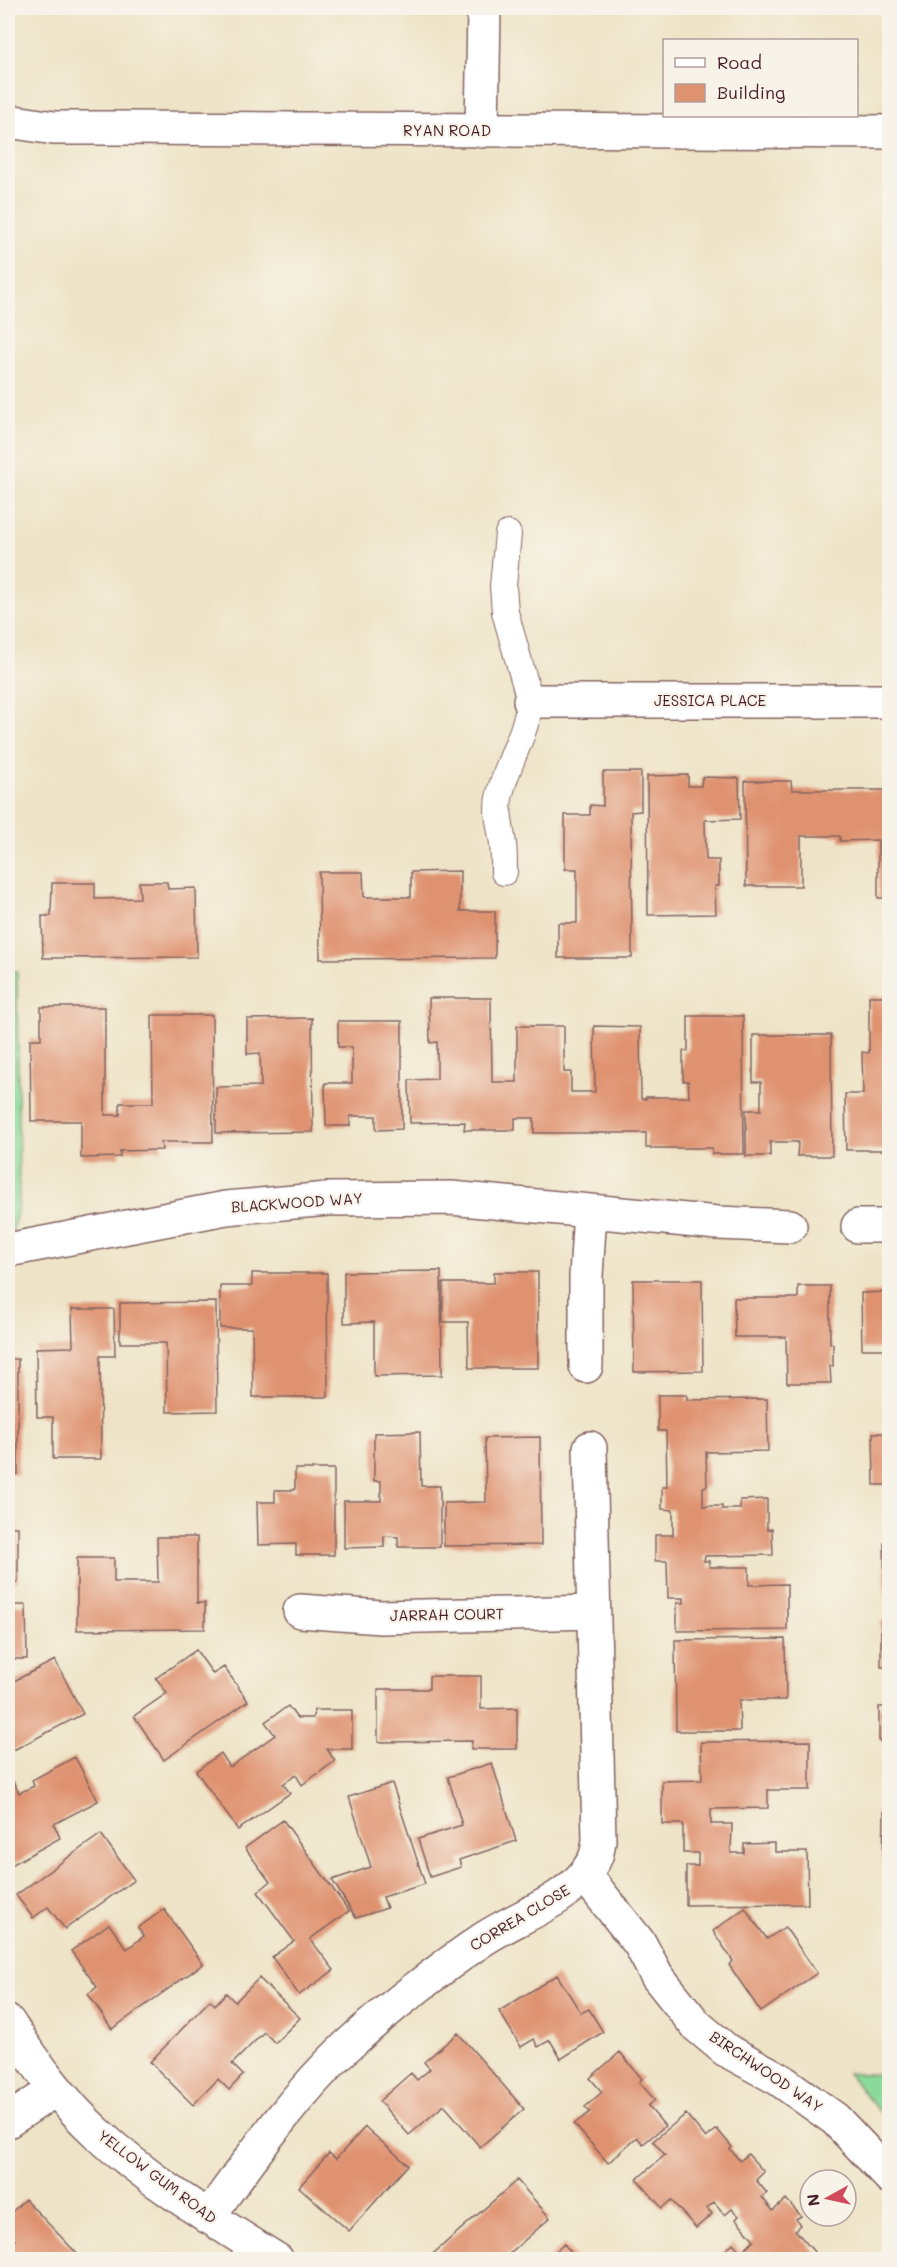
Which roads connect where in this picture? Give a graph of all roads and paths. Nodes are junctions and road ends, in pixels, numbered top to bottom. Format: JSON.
{"nodes":[{"id":1,"x":484,"y":8,"type":"edge"},
{"id":2,"x":8,"y":121,"type":"edge"},
{"id":3,"x":482,"y":131,"type":"junction"},
{"id":4,"x":889,"y":132,"type":"edge"},
{"id":5,"x":508,"y":534,"type":"dead end"},
{"id":6,"x":890,"y":700,"type":"edge"},
{"id":7,"x":530,"y":701,"type":"junction"},
{"id":8,"x":504,"y":872,"type":"dead end"},
{"id":9,"x":590,"y":1211,"type":"junction"},
{"id":10,"x":790,"y":1226,"type":"dead end"},
{"id":11,"x":8,"y":1250,"type":"edge"},
{"id":12,"x":586,"y":1366,"type":"dead end"},
{"id":13,"x":590,"y":1448,"type":"dead end"},
{"id":14,"x":300,"y":1611,"type":"dead end"},
{"id":15,"x":594,"y":1612,"type":"junction"},
{"id":16,"x":585,"y":1875,"type":"junction"},
{"id":17,"x":8,"y":2022,"type":"edge"},
{"id":18,"x":56,"y":2088,"type":"junction"},
{"id":19,"x":8,"y":2121,"type":"edge"},
{"id":20,"x":890,"y":2177,"type":"edge"},
{"id":21,"x":208,"y":2217,"type":"junction"},
{"id":22,"x":277,"y":2259,"type":"edge"}],
"edges":[{"from":1,"to":3,"type":"street"},
{"from":2,"to":3,"type":"street","name":"RYAN ROAD"},
{"from":3,"to":4,"type":"street","name":"RYAN ROAD"},
{"from":5,"to":7,"type":"lane"},
{"from":6,"to":7,"type":"street","name":"JESSICA PLACE"},
{"from":7,"to":8,"type":"lane"},
{"from":9,"to":10,"type":"street","name":"BLACKWOOD WAY"},
{"from":9,"to":11,"type":"street","name":"BLACKWOOD WAY"},
{"from":9,"to":12,"type":"street"},
{"from":13,"to":15,"type":"street","name":"CORREA CLOSE"},
{"from":14,"to":15,"type":"street","name":"JARRAH COURT"},
{"from":15,"to":16,"type":"street","name":"CORREA CLOSE"},
{"from":16,"to":20,"type":"street","name":"BIRCHWOOD WAY"},
{"from":16,"to":21,"type":"street","name":"CORREA CLOSE"},
{"from":17,"to":18,"type":"street","name":"YELLOW GUM ROAD"},
{"from":18,"to":19,"type":"street"},
{"from":18,"to":21,"type":"street","name":"YELLOW GUM ROAD"},
{"from":21,"to":22,"type":"street","name":"YELLOW GUM ROAD"}]}
